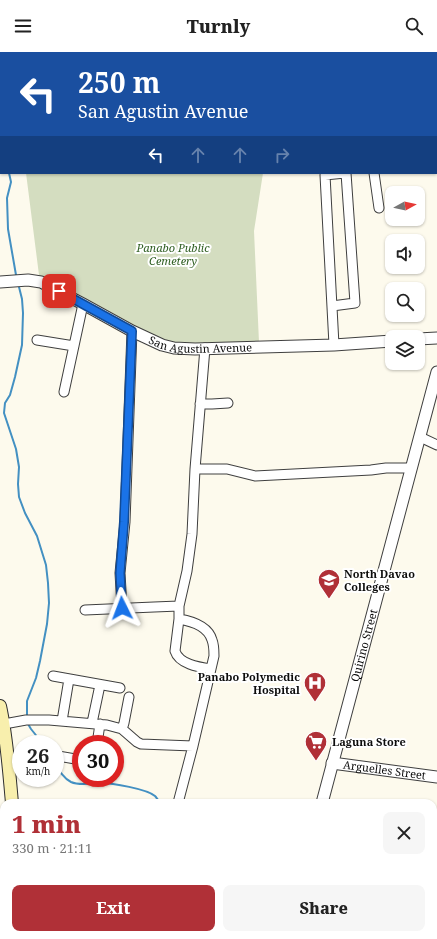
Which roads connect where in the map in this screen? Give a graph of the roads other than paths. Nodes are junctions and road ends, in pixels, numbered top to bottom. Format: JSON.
{"nodes":[{"id":1,"x":336,"y":174,"type":"edge"},
{"id":2,"x":346,"y":174,"type":"edge"},
{"id":3,"x":374,"y":174,"type":"edge"},
{"id":4,"x":379,"y":208,"type":"dead end"},
{"id":5,"x":0,"y":282,"type":"edge"},
{"id":6,"x":83,"y":304,"type":"junction"},
{"id":7,"x":332,"y":306,"type":"junction"},
{"id":8,"x":132,"y":331,"type":"junction"},
{"id":9,"x":437,"y":338,"type":"edge"},
{"id":10,"x":425,"y":339,"type":"edge"},
{"id":11,"x":37,"y":340,"type":"dead end"},
{"id":12,"x":385,"y":341,"type":"edge"},
{"id":13,"x":334,"y":345,"type":"junction"},
{"id":14,"x":74,"y":346,"type":"junction"},
{"id":15,"x":205,"y":348,"type":"junction"},
{"id":16,"x":437,"y":372,"type":"edge"},
{"id":17,"x":64,"y":392,"type":"dead end"},
{"id":18,"x":200,"y":404,"type":"junction"},
{"id":19,"x":228,"y":404,"type":"dead end"},
{"id":20,"x":420,"y":437,"type":"junction"},
{"id":21,"x":437,"y":444,"type":"edge"},
{"id":22,"x":411,"y":468,"type":"junction"},
{"id":23,"x":195,"y":469,"type":"junction"},
{"id":24,"x":179,"y":606,"type":"junction"},
{"id":25,"x":122,"y":608,"type":"junction"},
{"id":26,"x":86,"y":610,"type":"dead end"},
{"id":27,"x":179,"y":619,"type":"junction"},
{"id":28,"x":211,"y":669,"type":"junction"},
{"id":29,"x":53,"y":676,"type":"dead end"},
{"id":30,"x":69,"y":679,"type":"junction"},
{"id":31,"x":100,"y":685,"type":"junction"},
{"id":32,"x":120,"y":688,"type":"dead end"},
{"id":33,"x":129,"y":697,"type":"dead end"},
{"id":34,"x":0,"y":706,"type":"edge"},
{"id":35,"x":62,"y":721,"type":"junction"},
{"id":36,"x":4,"y":724,"type":"junction"},
{"id":37,"x":96,"y":724,"type":"junction"},
{"id":38,"x":122,"y":729,"type":"junction"},
{"id":39,"x":97,"y":735,"type":"edge"},
{"id":40,"x":193,"y":746,"type":"junction"},
{"id":41,"x":4,"y":753,"type":"edge"},
{"id":42,"x":332,"y":764,"type":"junction"},
{"id":43,"x":437,"y":777,"type":"edge"},
{"id":44,"x":12,"y":799,"type":"edge"},
{"id":45,"x":179,"y":799,"type":"edge"},
{"id":46,"x":323,"y":799,"type":"edge"}],
"edges":[{"from":1,"to":7,"type":"street"},
{"from":2,"to":7,"type":"street"},
{"from":3,"to":4,"type":"street"},
{"from":5,"to":6,"type":"street","name":"San Agustin Avenue"},
{"from":6,"to":8,"type":"street","name":"San Agustin Avenue"},
{"from":6,"to":14,"type":"street"},
{"from":7,"to":13,"type":"street"},
{"from":8,"to":15,"type":"street","name":"San Agustin Avenue"},
{"from":8,"to":25,"type":"street"},
{"from":9,"to":10,"type":"street"},
{"from":11,"to":14,"type":"street"},
{"from":12,"to":13,"type":"street","name":"San Agustin Avenue"},
{"from":13,"to":15,"type":"street","name":"San Agustin Avenue"},
{"from":14,"to":17,"type":"street"},
{"from":15,"to":18,"type":"street"},
{"from":16,"to":20,"type":"street","name":"Quirino Street"},
{"from":18,"to":19,"type":"street"},
{"from":18,"to":23,"type":"street"},
{"from":20,"to":21,"type":"street"},
{"from":20,"to":22,"type":"street","name":"Quirino Street"},
{"from":22,"to":23,"type":"street"},
{"from":22,"to":42,"type":"street","name":"Quirino Street"},
{"from":23,"to":24,"type":"street"},
{"from":24,"to":25,"type":"street"},
{"from":24,"to":27,"type":"street"},
{"from":25,"to":26,"type":"street"},
{"from":27,"to":28,"type":"street"},
{"from":27,"to":28,"type":"street"},
{"from":28,"to":40,"type":"street"},
{"from":29,"to":30,"type":"street"},
{"from":30,"to":31,"type":"street"},
{"from":30,"to":35,"type":"street"},
{"from":31,"to":32,"type":"street"},
{"from":31,"to":37,"type":"street"},
{"from":33,"to":38,"type":"street"},
{"from":34,"to":36,"type":"main road"},
{"from":35,"to":36,"type":"street"},
{"from":35,"to":37,"type":"street"},
{"from":36,"to":41,"type":"main road"},
{"from":37,"to":38,"type":"street"},
{"from":37,"to":39,"type":"street"},
{"from":38,"to":40,"type":"street"},
{"from":40,"to":45,"type":"street"},
{"from":41,"to":44,"type":"main road"},
{"from":42,"to":43,"type":"street","name":"Arguelles Street"},
{"from":42,"to":46,"type":"street","name":"Quirino Street"}]}
